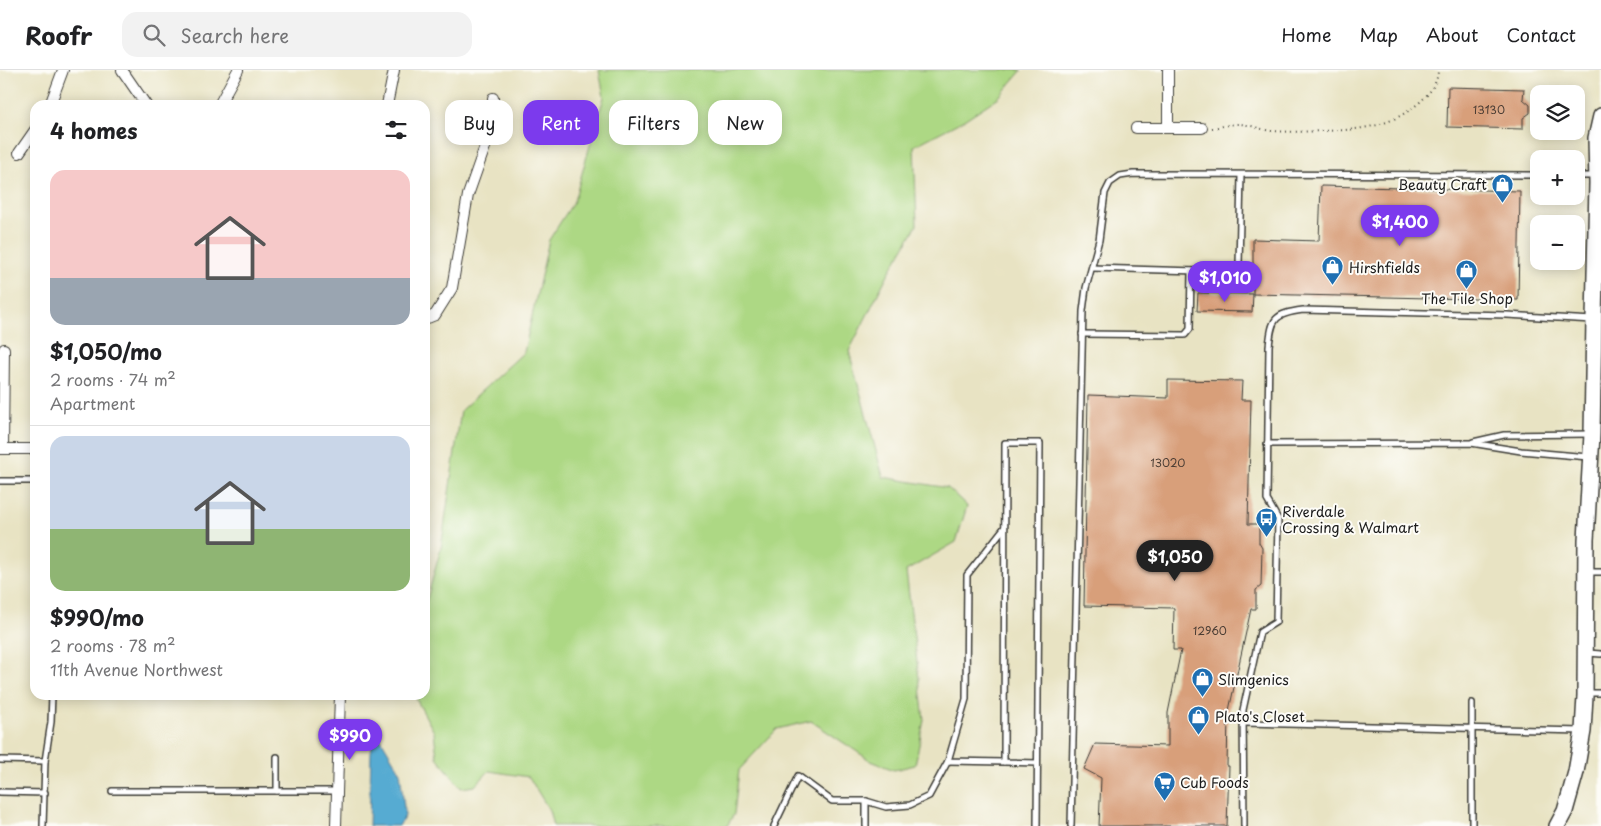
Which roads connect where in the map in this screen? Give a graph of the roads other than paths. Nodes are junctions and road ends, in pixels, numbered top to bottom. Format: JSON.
{"nodes":[{"id":1,"x":63,"y":70,"type":"edge"},
{"id":2,"x":122,"y":70,"type":"edge"},
{"id":3,"x":238,"y":70,"type":"edge"},
{"id":4,"x":394,"y":70,"type":"edge"},
{"id":5,"x":1168,"y":70,"type":"edge"},
{"id":6,"x":494,"y":98,"type":"dead end"},
{"id":7,"x":52,"y":100,"type":"edge"},
{"id":8,"x":143,"y":100,"type":"edge"},
{"id":9,"x":222,"y":100,"type":"edge"},
{"id":10,"x":388,"y":100,"type":"edge"},
{"id":11,"x":1601,"y":116,"type":"edge"},
{"id":12,"x":1136,"y":128,"type":"dead end"},
{"id":13,"x":1168,"y":128,"type":"junction"},
{"id":14,"x":1202,"y":128,"type":"road end"},
{"id":15,"x":30,"y":137,"type":"edge"},
{"id":16,"x":19,"y":153,"type":"dead end"},
{"id":17,"x":1241,"y":174,"type":"junction"},
{"id":18,"x":1530,"y":176,"type":"edge"},
{"id":19,"x":1585,"y":176,"type":"edge"},
{"id":20,"x":1599,"y":176,"type":"edge"},
{"id":21,"x":1092,"y":268,"type":"junction"},
{"id":22,"x":1192,"y":271,"type":"junction"},
{"id":23,"x":430,"y":318,"type":"edge"},
{"id":24,"x":1598,"y":321,"type":"edge"},
{"id":25,"x":1082,"y":334,"type":"junction"},
{"id":26,"x":4,"y":349,"type":"dead end"},
{"id":27,"x":1596,"y":434,"type":"edge"},
{"id":28,"x":1471,"y":443,"type":"junction"},
{"id":29,"x":1267,"y":444,"type":"junction"},
{"id":30,"x":1,"y":449,"type":"edge"},
{"id":31,"x":30,"y":450,"type":"edge"},
{"id":32,"x":1596,"y":458,"type":"edge"},
{"id":33,"x":0,"y":481,"type":"edge"},
{"id":34,"x":30,"y":481,"type":"edge"},
{"id":35,"x":1004,"y":528,"type":"junction"},
{"id":36,"x":1594,"y":572,"type":"edge"},
{"id":37,"x":1585,"y":653,"type":"junction"},
{"id":38,"x":1601,"y":654,"type":"edge"},
{"id":39,"x":1585,"y":693,"type":"junction"},
{"id":40,"x":1601,"y":694,"type":"edge"},
{"id":41,"x":52,"y":700,"type":"edge"},
{"id":42,"x":340,"y":700,"type":"edge"},
{"id":43,"x":1472,"y":703,"type":"dead end"},
{"id":44,"x":1244,"y":724,"type":"junction"},
{"id":45,"x":1472,"y":729,"type":"junction"},
{"id":46,"x":1582,"y":731,"type":"junction"},
{"id":47,"x":277,"y":757,"type":"dead end"},
{"id":48,"x":0,"y":760,"type":"edge"},
{"id":49,"x":45,"y":761,"type":"junction"},
{"id":50,"x":948,"y":761,"type":"junction"},
{"id":51,"x":1004,"y":762,"type":"junction"},
{"id":52,"x":1037,"y":763,"type":"junction"},
{"id":53,"x":277,"y":790,"type":"junction"},
{"id":54,"x":337,"y":790,"type":"junction"},
{"id":55,"x":112,"y":791,"type":"dead end"},
{"id":56,"x":0,"y":792,"type":"edge"},
{"id":57,"x":45,"y":793,"type":"junction"},
{"id":58,"x":866,"y":801,"type":"junction"},
{"id":59,"x":43,"y":826,"type":"edge"},
{"id":60,"x":336,"y":826,"type":"edge"},
{"id":61,"x":774,"y":826,"type":"edge"},
{"id":62,"x":866,"y":826,"type":"edge"},
{"id":63,"x":1037,"y":826,"type":"edge"},
{"id":64,"x":1071,"y":826,"type":"edge"},
{"id":65,"x":1244,"y":826,"type":"edge"},
{"id":66,"x":1472,"y":826,"type":"edge"},
{"id":67,"x":1557,"y":826,"type":"edge"}],
"edges":[{"from":1,"to":7,"type":"street"},
{"from":2,"to":8,"type":"street"},
{"from":3,"to":9,"type":"street"},
{"from":4,"to":10,"type":"street"},
{"from":5,"to":13,"type":"street"},
{"from":6,"to":23,"type":"street"},
{"from":11,"to":20,"type":"street"},
{"from":12,"to":13,"type":"street"},
{"from":13,"to":14,"type":"street"},
{"from":15,"to":16,"type":"street"},
{"from":17,"to":18,"type":"lane"},
{"from":17,"to":21,"type":"lane"},
{"from":17,"to":22,"type":"lane"},
{"from":19,"to":20,"type":"lane"},
{"from":20,"to":24,"type":"street"},
{"from":21,"to":22,"type":"lane"},
{"from":21,"to":25,"type":"lane"},
{"from":22,"to":25,"type":"lane"},
{"from":24,"to":27,"type":"street"},
{"from":24,"to":29,"type":"lane"},
{"from":25,"to":64,"type":"lane"},
{"from":26,"to":30,"type":"street"},
{"from":27,"to":28,"type":"lane"},
{"from":27,"to":32,"type":"street"},
{"from":28,"to":29,"type":"lane"},
{"from":28,"to":32,"type":"lane"},
{"from":29,"to":44,"type":"lane"},
{"from":30,"to":31,"type":"street"},
{"from":32,"to":36,"type":"street"},
{"from":33,"to":34,"type":"lane"},
{"from":35,"to":50,"type":"lane"},
{"from":35,"to":51,"type":"lane"},
{"from":35,"to":52,"type":"lane"},
{"from":36,"to":37,"type":"street"},
{"from":37,"to":38,"type":"lane"},
{"from":37,"to":39,"type":"street"},
{"from":39,"to":40,"type":"lane"},
{"from":39,"to":46,"type":"street"},
{"from":41,"to":49,"type":"lane"},
{"from":42,"to":54,"type":"street"},
{"from":43,"to":45,"type":"lane"},
{"from":44,"to":45,"type":"lane"},
{"from":44,"to":65,"type":"lane"},
{"from":45,"to":46,"type":"lane"},
{"from":45,"to":66,"type":"lane"},
{"from":46,"to":67,"type":"street"},
{"from":47,"to":53,"type":"lane"},
{"from":48,"to":49,"type":"lane"},
{"from":49,"to":57,"type":"lane"},
{"from":50,"to":51,"type":"lane"},
{"from":50,"to":58,"type":"lane"},
{"from":51,"to":52,"type":"lane"},
{"from":52,"to":63,"type":"lane"},
{"from":53,"to":54,"type":"lane"},
{"from":53,"to":55,"type":"lane"},
{"from":54,"to":60,"type":"street"},
{"from":56,"to":57,"type":"lane"},
{"from":57,"to":59,"type":"lane"},
{"from":58,"to":61,"type":"lane"},
{"from":58,"to":62,"type":"lane"}]}
